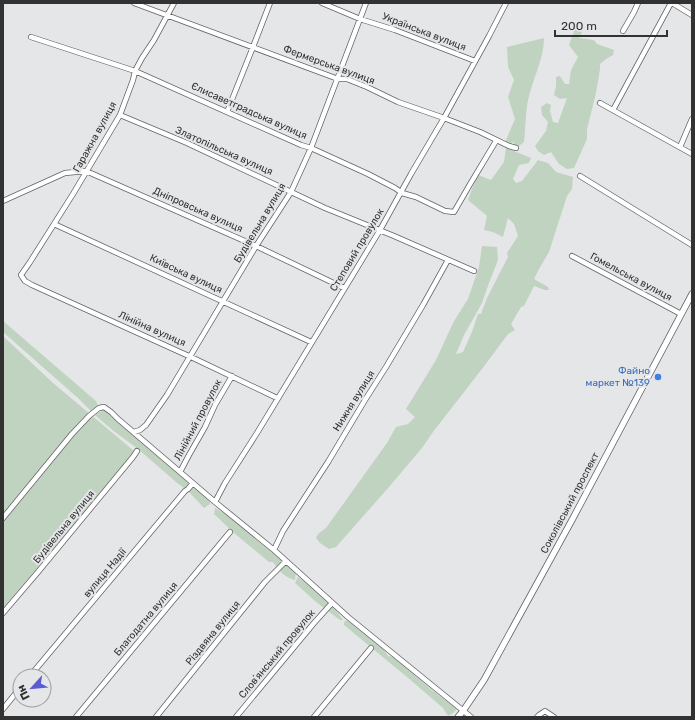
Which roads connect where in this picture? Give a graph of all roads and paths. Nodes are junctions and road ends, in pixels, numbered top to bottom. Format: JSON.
{"nodes":[{"id":1,"x":134,"y":3,"type":"edge"},
{"id":2,"x":174,"y":3,"type":"edge"},
{"id":3,"x":270,"y":3,"type":"edge"},
{"id":4,"x":322,"y":3,"type":"edge"},
{"id":5,"x":366,"y":3,"type":"edge"},
{"id":6,"x":505,"y":3,"type":"edge"},
{"id":7,"x":638,"y":3,"type":"edge"},
{"id":8,"x":671,"y":3,"type":"edge"},
{"id":9,"x":168,"y":15,"type":"junction"},
{"id":10,"x":692,"y":15,"type":"edge"},
{"id":11,"x":360,"y":19,"type":"junction"},
{"id":12,"x":623,"y":31,"type":"dead end"},
{"id":13,"x":31,"y":37,"type":"dead end"},
{"id":14,"x":253,"y":47,"type":"junction"},
{"id":15,"x":475,"y":61,"type":"junction"},
{"id":16,"x":135,"y":71,"type":"junction"},
{"id":17,"x":338,"y":79,"type":"junction"},
{"id":18,"x":600,"y":103,"type":"dead end"},
{"id":19,"x":613,"y":110,"type":"junction"},
{"id":20,"x":227,"y":112,"type":"junction"},
{"id":21,"x":120,"y":115,"type":"junction"},
{"id":22,"x":444,"y":118,"type":"junction"},
{"id":23,"x":692,"y":119,"type":"edge"},
{"id":24,"x":496,"y":141,"type":"junction"},
{"id":25,"x":680,"y":147,"type":"junction"},
{"id":26,"x":311,"y":148,"type":"junction"},
{"id":27,"x":516,"y":148,"type":"dead end"},
{"id":28,"x":692,"y":154,"type":"edge"},
{"id":29,"x":86,"y":171,"type":"junction"},
{"id":30,"x":580,"y":176,"type":"dead end"},
{"id":31,"x":291,"y":192,"type":"junction"},
{"id":32,"x":402,"y":193,"type":"junction"},
{"id":33,"x":3,"y":201,"type":"edge"},
{"id":34,"x":54,"y":224,"type":"junction"},
{"id":35,"x":380,"y":230,"type":"junction"},
{"id":36,"x":692,"y":245,"type":"edge"},
{"id":37,"x":256,"y":246,"type":"junction"},
{"id":38,"x":572,"y":256,"type":"dead end"},
{"id":39,"x":448,"y":260,"type":"junction"},
{"id":40,"x":474,"y":271,"type":"dead end"},
{"id":41,"x":21,"y":275,"type":"joint"},
{"id":42,"x":344,"y":288,"type":"junction"},
{"id":43,"x":692,"y":294,"type":"edge"},
{"id":44,"x":224,"y":301,"type":"junction"},
{"id":45,"x":682,"y":314,"type":"junction"},
{"id":46,"x":311,"y":342,"type":"junction"},
{"id":47,"x":190,"y":357,"type":"junction"},
{"id":48,"x":232,"y":376,"type":"junction"},
{"id":49,"x":278,"y":398,"type":"junction"},
{"id":50,"x":134,"y":432,"type":"junction"},
{"id":51,"x":137,"y":451,"type":"dead end"},
{"id":52,"x":180,"y":472,"type":"junction"},
{"id":53,"x":193,"y":483,"type":"junction"},
{"id":54,"x":215,"y":502,"type":"junction"},
{"id":55,"x":3,"y":518,"type":"edge"},
{"id":56,"x":230,"y":532,"type":"dead end"},
{"id":57,"x":274,"y":550,"type":"junction"},
{"id":58,"x":286,"y":561,"type":"junction"},
{"id":59,"x":332,"y":603,"type":"junction"},
{"id":60,"x":3,"y":613,"type":"edge"},
{"id":61,"x":371,"y":648,"type":"dead end"},
{"id":62,"x":37,"y":668,"type":"edge"},
{"id":63,"x":12,"y":698,"type":"edge"},
{"id":64,"x":3,"y":709,"type":"edge"},
{"id":65,"x":463,"y":711,"type":"junction"},
{"id":66,"x":76,"y":717,"type":"edge"},
{"id":67,"x":156,"y":717,"type":"edge"},
{"id":68,"x":236,"y":717,"type":"edge"},
{"id":69,"x":314,"y":717,"type":"edge"},
{"id":70,"x":458,"y":717,"type":"edge"},
{"id":71,"x":470,"y":717,"type":"edge"},
{"id":72,"x":537,"y":717,"type":"edge"},
{"id":73,"x":554,"y":717,"type":"edge"}],
"edges":[{"from":1,"to":9,"type":"street","name":"Фермерська вулиця"},
{"from":2,"to":9,"type":"street","name":"Гаражна вулиця"},
{"from":3,"to":14,"type":"street"},
{"from":4,"to":11,"type":"street","name":"Українська вулиця"},
{"from":5,"to":11,"type":"street","name":"Будівельна вулиця"},
{"from":6,"to":15,"type":"street","name":"Степовий провулок"},
{"from":7,"to":12,"type":"street"},
{"from":8,"to":10,"type":"street"},
{"from":8,"to":19,"type":"street"},
{"from":9,"to":14,"type":"street","name":"Фермерська вулиця"},
{"from":9,"to":16,"type":"street","name":"Гаражна вулиця"},
{"from":11,"to":15,"type":"street","name":"Українська вулиця"},
{"from":11,"to":17,"type":"street","name":"Будівельна вулиця"},
{"from":13,"to":16,"type":"street","name":"Єлисаветградська вулиця"},
{"from":14,"to":17,"type":"street","name":"Фермерська вулиця"},
{"from":14,"to":20,"type":"street"},
{"from":15,"to":22,"type":"street","name":"Степовий провулок"},
{"from":16,"to":20,"type":"street","name":"Єлисаветградська вулиця"},
{"from":16,"to":21,"type":"street","name":"Гаражна вулиця"},
{"from":17,"to":22,"type":"street","name":"Фермерська вулиця"},
{"from":17,"to":26,"type":"street","name":"Будівельна вулиця"},
{"from":18,"to":19,"type":"street"},
{"from":19,"to":25,"type":"street"},
{"from":20,"to":26,"type":"street","name":"Єлисаветградська вулиця"},
{"from":21,"to":29,"type":"street","name":"Гаражна вулиця"},
{"from":21,"to":31,"type":"street","name":"Златопільська вулиця"},
{"from":22,"to":24,"type":"street","name":"Фермерська вулиця"},
{"from":22,"to":32,"type":"street","name":"Степовий провулок"},
{"from":23,"to":25,"type":"street"},
{"from":24,"to":27,"type":"street","name":"Фермерська вулиця"},
{"from":24,"to":32,"type":"street","name":"Єлисаветградська вулиця"},
{"from":25,"to":28,"type":"street"},
{"from":26,"to":31,"type":"street","name":"Будівельна вулиця"},
{"from":26,"to":32,"type":"street","name":"Єлисаветградська вулиця"},
{"from":29,"to":33,"type":"street"},
{"from":29,"to":34,"type":"street","name":"Гаражна вулиця"},
{"from":29,"to":37,"type":"street","name":"Дніпровська вулиця"},
{"from":30,"to":36,"type":"street"},
{"from":31,"to":35,"type":"street","name":"Златопільська вулиця"},
{"from":31,"to":37,"type":"street","name":"Будівельна вулиця"},
{"from":32,"to":35,"type":"street","name":"Степовий провулок"},
{"from":34,"to":41,"type":"street","name":"Гаражна вулиця"},
{"from":34,"to":44,"type":"street","name":"Київська вулиця"},
{"from":35,"to":39,"type":"street","name":"Златопільська вулиця"},
{"from":35,"to":42,"type":"street","name":"Степовий провулок"},
{"from":37,"to":42,"type":"street","name":"Дніпровська вулиця"},
{"from":37,"to":44,"type":"street","name":"Будівельна вулиця"},
{"from":38,"to":45,"type":"street","name":"Гомельська вулиця"},
{"from":39,"to":40,"type":"street","name":"Златопільська вулиця"},
{"from":39,"to":57,"type":"street","name":"Нижня вулиця"},
{"from":41,"to":47,"type":"street","name":"Лінійна вулиця"},
{"from":42,"to":46,"type":"street","name":"Степовий провулок"},
{"from":43,"to":45,"type":"street","name":"Соколівський проспект"},
{"from":44,"to":46,"type":"street","name":"Київська вулиця"},
{"from":44,"to":47,"type":"street","name":"Будівельна вулиця"},
{"from":45,"to":65,"type":"street","name":"Соколівський проспект"},
{"from":46,"to":49,"type":"street","name":"Степовий провулок"},
{"from":47,"to":48,"type":"street","name":"Лінійна вулиця"},
{"from":47,"to":50,"type":"street","name":"Будівельна вулиця"},
{"from":48,"to":49,"type":"street","name":"Лінійна вулиця"},
{"from":48,"to":52,"type":"street","name":"Лінійний провулок"},
{"from":49,"to":54,"type":"street","name":"Степовий провулок"},
{"from":50,"to":52,"type":"street"},
{"from":50,"to":55,"type":"street"},
{"from":51,"to":60,"type":"street","name":"Будівельна вулиця"},
{"from":52,"to":53,"type":"street"},
{"from":53,"to":54,"type":"street"},
{"from":53,"to":62,"type":"street","name":"вулиця Надії"},
{"from":54,"to":57,"type":"street"},
{"from":56,"to":66,"type":"street","name":"Благодатна вулиця"},
{"from":57,"to":58,"type":"street"},
{"from":58,"to":59,"type":"street"},
{"from":58,"to":67,"type":"street","name":"Різдвяна вулиця"},
{"from":59,"to":65,"type":"street"},
{"from":59,"to":68,"type":"street","name":"Словʼянський провулок"},
{"from":61,"to":69,"type":"street"},
{"from":63,"to":64,"type":"street"},
{"from":65,"to":70,"type":"street","name":"Соколівський проспект"},
{"from":65,"to":71,"type":"street"},
{"from":72,"to":73,"type":"street"}]}
